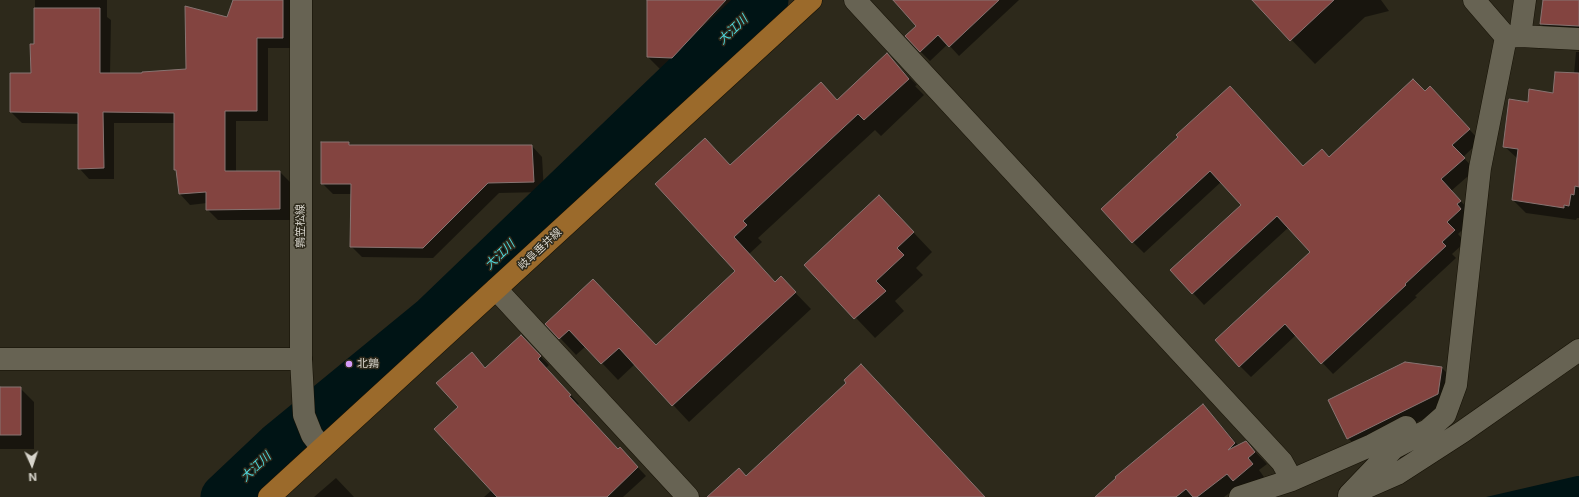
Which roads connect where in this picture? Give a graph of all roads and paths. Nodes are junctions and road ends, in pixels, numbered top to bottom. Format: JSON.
{"nodes":[{"id":1,"x":302,"y":0,"type":"edge"},
{"id":2,"x":811,"y":0,"type":"edge"},
{"id":3,"x":855,"y":0,"type":"edge"},
{"id":4,"x":1474,"y":0,"type":"edge"},
{"id":5,"x":1525,"y":0,"type":"edge"},
{"id":6,"x":1513,"y":36,"type":"junction"},
{"id":7,"x":1579,"y":39,"type":"edge"},
{"id":8,"x":496,"y":290,"type":"junction"},
{"id":9,"x":1579,"y":350,"type":"edge"},
{"id":10,"x":0,"y":359,"type":"edge"},
{"id":11,"x":301,"y":359,"type":"junction"},
{"id":12,"x":1444,"y":415,"type":"junction"},
{"id":13,"x":317,"y":441,"type":"junction"},
{"id":14,"x":1292,"y":480,"type":"junction"},
{"id":15,"x":1347,"y":496,"type":"edge"},
{"id":16,"x":269,"y":497,"type":"edge"},
{"id":17,"x":688,"y":497,"type":"edge"},
{"id":18,"x":1240,"y":497,"type":"edge"}],
"edges":[{"from":1,"to":11,"type":"street","name":"鶉笠松線"},
{"from":2,"to":8,"type":"main road","name":"岐阜垂井線"},
{"from":3,"to":14,"type":"street"},
{"from":4,"to":6,"type":"street"},
{"from":5,"to":6,"type":"street"},
{"from":6,"to":7,"type":"street"},
{"from":6,"to":12,"type":"street"},
{"from":8,"to":13,"type":"main road","name":"岐阜垂井線"},
{"from":8,"to":17,"type":"street"},
{"from":9,"to":15,"type":"street"},
{"from":10,"to":11,"type":"street"},
{"from":11,"to":13,"type":"street","name":"鶉笠松線"},
{"from":12,"to":14,"type":"street"},
{"from":12,"to":15,"type":"street"},
{"from":13,"to":16,"type":"main road","name":"岐阜垂井線"},
{"from":14,"to":18,"type":"street"}]}
